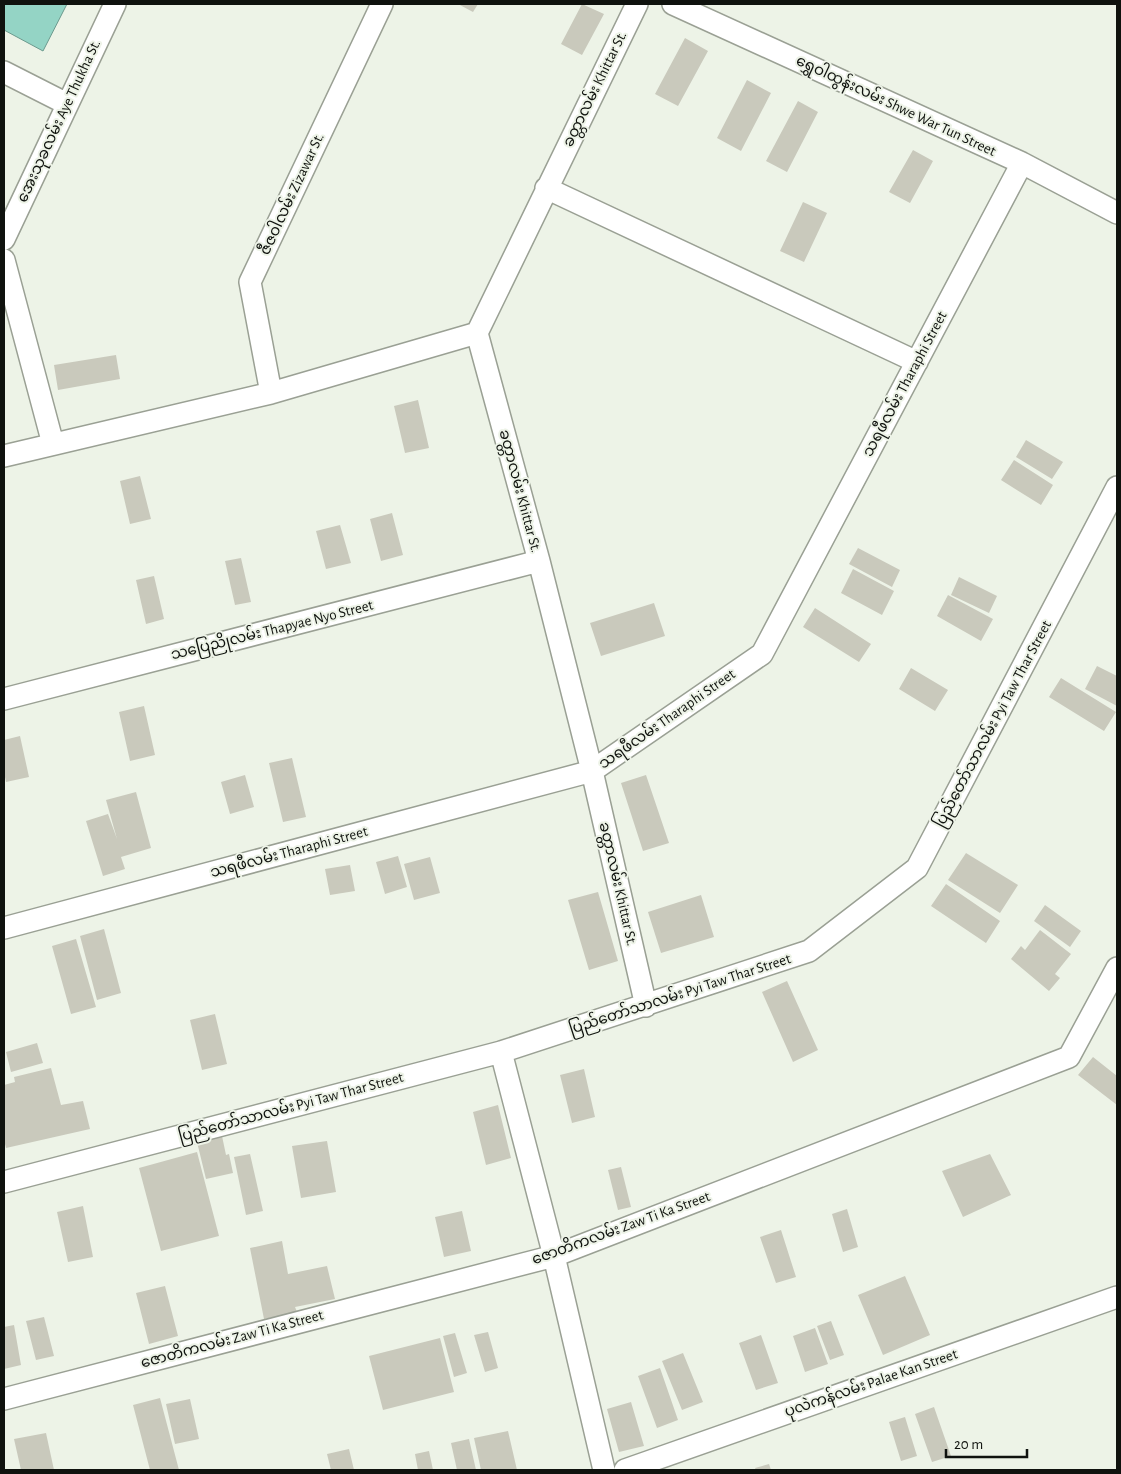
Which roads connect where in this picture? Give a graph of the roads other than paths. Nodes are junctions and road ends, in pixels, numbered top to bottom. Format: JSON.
{"nodes":[{"id":1,"x":115,"y":4,"type":"edge"},
{"id":2,"x":382,"y":4,"type":"edge"},
{"id":3,"x":637,"y":4,"type":"edge"},
{"id":4,"x":673,"y":4,"type":"edge"},
{"id":5,"x":4,"y":72,"type":"edge"},
{"id":6,"x":67,"y":104,"type":"junction"},
{"id":7,"x":1022,"y":163,"type":"junction"},
{"id":8,"x":546,"y":188,"type":"junction"},
{"id":9,"x":1117,"y":213,"type":"edge"},
{"id":10,"x":4,"y":239,"type":"edge"},
{"id":11,"x":4,"y":260,"type":"edge"},
{"id":12,"x":477,"y":333,"type":"junction"},
{"id":13,"x":917,"y":362,"type":"junction"},
{"id":14,"x":271,"y":393,"type":"junction"},
{"id":15,"x":53,"y":444,"type":"junction"},
{"id":16,"x":4,"y":456,"type":"edge"},
{"id":17,"x":1117,"y":487,"type":"edge"},
{"id":18,"x":539,"y":561,"type":"junction"},
{"id":19,"x":4,"y":699,"type":"edge"},
{"id":20,"x":592,"y":771,"type":"junction"},
{"id":21,"x":4,"y":928,"type":"edge"},
{"id":22,"x":1117,"y":968,"type":"edge"},
{"id":23,"x":646,"y":1006,"type":"junction"},
{"id":24,"x":501,"y":1052,"type":"junction"},
{"id":25,"x":4,"y":1182,"type":"edge"},
{"id":26,"x":554,"y":1256,"type":"junction"},
{"id":27,"x":1117,"y":1297,"type":"edge"},
{"id":28,"x":4,"y":1399,"type":"edge"},
{"id":29,"x":604,"y":1470,"type":"edge"},
{"id":30,"x":625,"y":1470,"type":"edge"}],
"edges":[{"from":1,"to":6,"type":"street","name":"အေးသုခလမ်း Aye Thukha St."},
{"from":2,"to":14,"type":"street","name":"ဇီဇဝါလမ်း Zizawar St."},
{"from":3,"to":8,"type":"street","name":"ခတ္တာလမ်း Khittar St."},
{"from":4,"to":7,"type":"street","name":"ရွှေဝါထွန်းလမ်း Shwe War Tun Street"},
{"from":5,"to":6,"type":"street"},
{"from":6,"to":10,"type":"street","name":"အေးသုခလမ်း Aye Thukha St."},
{"from":7,"to":9,"type":"street","name":"ရွှေဝါထွန်းလမ်း Shwe War Tun Street"},
{"from":7,"to":13,"type":"street","name":"သရဖီလမ်း Tharaphi Street"},
{"from":8,"to":12,"type":"street","name":"ခတ္တာလမ်း Khittar St."},
{"from":8,"to":13,"type":"street"},
{"from":11,"to":15,"type":"street"},
{"from":12,"to":14,"type":"street"},
{"from":12,"to":18,"type":"street","name":"ခတ္တာလမ်း Khittar St."},
{"from":13,"to":20,"type":"street","name":"သရဖီလမ်း Tharaphi Street"},
{"from":14,"to":15,"type":"street"},
{"from":15,"to":16,"type":"street"},
{"from":17,"to":23,"type":"street","name":"ပြည်တော်သာလမ်း Pyi Taw Thar Street"},
{"from":18,"to":19,"type":"street","name":"သပြေညိုလမ်း Thapyae Nyo Street"},
{"from":18,"to":20,"type":"street","name":"ခတ္တာလမ်း Khittar St."},
{"from":20,"to":21,"type":"street","name":"သရဖီလမ်း Tharaphi Street"},
{"from":20,"to":23,"type":"street","name":"ခတ္တာလမ်း Khittar St."},
{"from":22,"to":26,"type":"street","name":"ဇောတိကလမ်း Zaw Ti Ka Street"},
{"from":23,"to":24,"type":"street","name":"ပြည်တော်သာလမ်း Pyi Taw Thar Street"},
{"from":24,"to":25,"type":"street","name":"ပြည်တော်သာလမ်း Pyi Taw Thar Street"},
{"from":24,"to":26,"type":"street"},
{"from":26,"to":28,"type":"street","name":"ဇောတိကလမ်း Zaw Ti Ka Street"},
{"from":26,"to":29,"type":"street"},
{"from":27,"to":30,"type":"street","name":"ပုလဲကန်လမ်း Palae Kan Street"}]}
